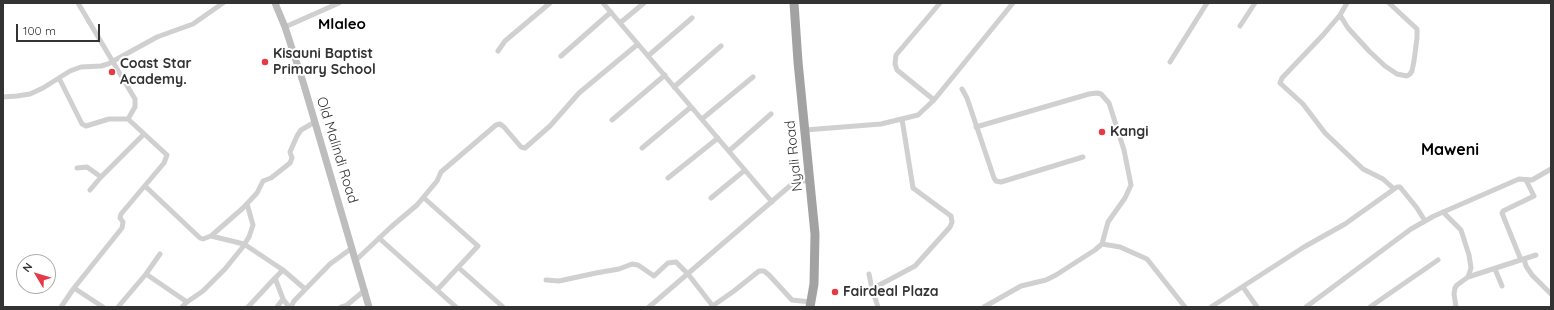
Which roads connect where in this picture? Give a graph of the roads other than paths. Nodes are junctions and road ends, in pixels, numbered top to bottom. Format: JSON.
{"nodes":[{"id":1,"x":78,"y":3,"type":"edge"},
{"id":2,"x":223,"y":3,"type":"edge"},
{"id":3,"x":275,"y":3,"type":"edge"},
{"id":4,"x":339,"y":3,"type":"edge"},
{"id":5,"x":550,"y":3,"type":"edge"},
{"id":6,"x":603,"y":3,"type":"edge"},
{"id":7,"x":644,"y":3,"type":"edge"},
{"id":8,"x":794,"y":3,"type":"edge"},
{"id":9,"x":940,"y":3,"type":"edge"},
{"id":10,"x":1013,"y":3,"type":"edge"},
{"id":11,"x":1207,"y":3,"type":"edge"},
{"id":12,"x":1255,"y":3,"type":"edge"},
{"id":13,"x":1347,"y":3,"type":"edge"},
{"id":14,"x":1389,"y":3,"type":"edge"},
{"id":15,"x":611,"y":12,"type":"junction"},
{"id":16,"x":1340,"y":15,"type":"junction"},
{"id":17,"x":692,"y":18,"type":"dead end"},
{"id":18,"x":620,"y":23,"type":"junction"},
{"id":19,"x":286,"y":26,"type":"junction"},
{"id":20,"x":1240,"y":26,"type":"dead end"},
{"id":21,"x":638,"y":44,"type":"junction"},
{"id":22,"x":721,"y":46,"type":"dead end"},
{"id":23,"x":498,"y":51,"type":"dead end"},
{"id":24,"x":561,"y":56,"type":"dead end"},
{"id":25,"x":648,"y":56,"type":"junction"},
{"id":26,"x":113,"y":60,"type":"junction"},
{"id":27,"x":1170,"y":62,"type":"dead end"},
{"id":28,"x":664,"y":75,"type":"junction"},
{"id":29,"x":753,"y":77,"type":"dead end"},
{"id":30,"x":59,"y":78,"type":"junction"},
{"id":31,"x":674,"y":87,"type":"junction"},
{"id":32,"x":962,"y":89,"type":"dead end"},
{"id":33,"x":3,"y":97,"type":"edge"},
{"id":34,"x":934,"y":100,"type":"junction"},
{"id":35,"x":691,"y":107,"type":"junction"},
{"id":36,"x":771,"y":114,"type":"dead end"},
{"id":37,"x":128,"y":119,"type":"junction"},
{"id":38,"x":902,"y":119,"type":"junction"},
{"id":39,"x":612,"y":120,"type":"dead end"},
{"id":40,"x":702,"y":120,"type":"junction"},
{"id":41,"x":315,"y":122,"type":"junction"},
{"id":42,"x":976,"y":127,"type":"junction"},
{"id":43,"x":805,"y":130,"type":"junction"},
{"id":44,"x":143,"y":135,"type":"junction"},
{"id":45,"x":718,"y":138,"type":"junction"},
{"id":46,"x":642,"y":148,"type":"dead end"},
{"id":47,"x":729,"y":151,"type":"junction"},
{"id":48,"x":1083,"y":157,"type":"dead end"},
{"id":49,"x":77,"y":168,"type":"dead end"},
{"id":50,"x":1551,"y":169,"type":"edge"},
{"id":51,"x":745,"y":170,"type":"junction"},
{"id":52,"x":101,"y":177,"type":"junction"},
{"id":53,"x":668,"y":178,"type":"dead end"},
{"id":54,"x":810,"y":180,"type":"junction"},
{"id":55,"x":1526,"y":180,"type":"junction"},
{"id":56,"x":145,"y":186,"type":"junction"},
{"id":57,"x":1393,"y":188,"type":"junction"},
{"id":58,"x":90,"y":190,"type":"dead end"},
{"id":59,"x":424,"y":198,"type":"junction"},
{"id":60,"x":711,"y":198,"type":"dead end"},
{"id":61,"x":772,"y":202,"type":"junction"},
{"id":62,"x":247,"y":204,"type":"junction"},
{"id":63,"x":1443,"y":212,"type":"junction"},
{"id":64,"x":1425,"y":221,"type":"junction"},
{"id":65,"x":211,"y":236,"type":"junction"},
{"id":66,"x":379,"y":238,"type":"junction"},
{"id":67,"x":244,"y":244,"type":"junction"},
{"id":68,"x":1102,"y":244,"type":"junction"},
{"id":69,"x":352,"y":248,"type":"junction"},
{"id":70,"x":160,"y":254,"type":"dead end"},
{"id":71,"x":1536,"y":255,"type":"dead end"},
{"id":72,"x":356,"y":260,"type":"junction"},
{"id":73,"x":1438,"y":260,"type":"dead end"},
{"id":74,"x":1522,"y":260,"type":"junction"},
{"id":75,"x":459,"y":268,"type":"junction"},
{"id":76,"x":1495,"y":268,"type":"junction"},
{"id":77,"x":283,"y":270,"type":"junction"},
{"id":78,"x":146,"y":274,"type":"junction"},
{"id":79,"x":688,"y":274,"type":"junction"},
{"id":80,"x":869,"y":274,"type":"dead end"},
{"id":81,"x":1468,"y":277,"type":"junction"},
{"id":82,"x":275,"y":278,"type":"junction"},
{"id":83,"x":546,"y":280,"type":"dead end"},
{"id":84,"x":1243,"y":286,"type":"junction"},
{"id":85,"x":1502,"y":286,"type":"dead end"},
{"id":86,"x":74,"y":288,"type":"junction"},
{"id":87,"x":305,"y":289,"type":"junction"},
{"id":88,"x":872,"y":289,"type":"junction"},
{"id":89,"x":365,"y":290,"type":"junction"},
{"id":90,"x":437,"y":290,"type":"junction"},
{"id":91,"x":1551,"y":294,"type":"edge"},
{"id":92,"x":283,"y":299,"type":"junction"},
{"id":93,"x":187,"y":302,"type":"junction"},
{"id":94,"x":811,"y":304,"type":"edge"},
{"id":95,"x":711,"y":306,"type":"edge"},
{"id":96,"x":61,"y":307,"type":"edge"},
{"id":97,"x":102,"y":307,"type":"edge"},
{"id":98,"x":118,"y":307,"type":"edge"},
{"id":99,"x":182,"y":307,"type":"edge"},
{"id":100,"x":248,"y":307,"type":"edge"},
{"id":101,"x":278,"y":307,"type":"edge"},
{"id":102,"x":290,"y":307,"type":"edge"},
{"id":103,"x":336,"y":307,"type":"edge"},
{"id":104,"x":340,"y":307,"type":"edge"},
{"id":105,"x":369,"y":307,"type":"edge"},
{"id":106,"x":456,"y":307,"type":"edge"},
{"id":107,"x":502,"y":307,"type":"edge"},
{"id":108,"x":649,"y":307,"type":"edge"},
{"id":109,"x":878,"y":307,"type":"edge"},
{"id":110,"x":987,"y":307,"type":"edge"},
{"id":111,"x":1185,"y":307,"type":"edge"},
{"id":112,"x":1212,"y":307,"type":"edge"},
{"id":113,"x":1258,"y":307,"type":"edge"},
{"id":114,"x":1306,"y":307,"type":"edge"},
{"id":115,"x":1370,"y":307,"type":"edge"},
{"id":116,"x":1456,"y":307,"type":"edge"}],
"edges":[{"from":1,"to":26,"type":"street"},
{"from":2,"to":26,"type":"street"},
{"from":3,"to":19,"type":"main road","name":"Old Malindi Road"},
{"from":4,"to":19,"type":"street"},
{"from":5,"to":23,"type":"street"},
{"from":6,"to":15,"type":"street"},
{"from":7,"to":18,"type":"street"},
{"from":8,"to":43,"type":"highway","name":"Nyali Road"},
{"from":9,"to":34,"type":"street"},
{"from":10,"to":34,"type":"street"},
{"from":11,"to":27,"type":"street"},
{"from":12,"to":20,"type":"street"},
{"from":13,"to":16,"type":"street"},
{"from":14,"to":16,"type":"street"},
{"from":15,"to":18,"type":"street"},
{"from":15,"to":24,"type":"street"},
{"from":16,"to":57,"type":"street"},
{"from":17,"to":25,"type":"street"},
{"from":18,"to":21,"type":"street"},
{"from":19,"to":41,"type":"main road","name":"Old Malindi Road"},
{"from":21,"to":25,"type":"street"},
{"from":21,"to":59,"type":"street"},
{"from":22,"to":31,"type":"street"},
{"from":25,"to":28,"type":"street"},
{"from":26,"to":30,"type":"street"},
{"from":26,"to":37,"type":"street"},
{"from":28,"to":31,"type":"street"},
{"from":28,"to":39,"type":"street"},
{"from":29,"to":40,"type":"street"},
{"from":30,"to":33,"type":"street"},
{"from":30,"to":37,"type":"street"},
{"from":31,"to":35,"type":"street"},
{"from":32,"to":42,"type":"street"},
{"from":34,"to":38,"type":"street"},
{"from":35,"to":40,"type":"street"},
{"from":35,"to":46,"type":"street"},
{"from":36,"to":47,"type":"street"},
{"from":37,"to":44,"type":"street"},
{"from":38,"to":43,"type":"street"},
{"from":38,"to":88,"type":"street"},
{"from":40,"to":45,"type":"street"},
{"from":41,"to":62,"type":"street"},
{"from":41,"to":69,"type":"main road","name":"Old Malindi Road"},
{"from":42,"to":48,"type":"street"},
{"from":42,"to":68,"type":"street"},
{"from":43,"to":54,"type":"highway","name":"Nyali Road"},
{"from":44,"to":52,"type":"street"},
{"from":44,"to":56,"type":"street"},
{"from":45,"to":47,"type":"street"},
{"from":45,"to":53,"type":"street"},
{"from":47,"to":51,"type":"street"},
{"from":49,"to":52,"type":"street"},
{"from":50,"to":55,"type":"street"},
{"from":51,"to":60,"type":"street"},
{"from":51,"to":61,"type":"street"},
{"from":52,"to":58,"type":"street"},
{"from":54,"to":61,"type":"street"},
{"from":54,"to":94,"type":"highway","name":"Nyali Road"},
{"from":55,"to":63,"type":"street"},
{"from":55,"to":74,"type":"street"},
{"from":56,"to":65,"type":"street"},
{"from":56,"to":86,"type":"street"},
{"from":57,"to":64,"type":"street"},
{"from":57,"to":84,"type":"street"},
{"from":59,"to":66,"type":"street"},
{"from":59,"to":75,"type":"street"},
{"from":61,"to":79,"type":"street"},
{"from":62,"to":65,"type":"street"},
{"from":62,"to":67,"type":"street"},
{"from":63,"to":64,"type":"street"},
{"from":63,"to":81,"type":"street"},
{"from":64,"to":114,"type":"street"},
{"from":65,"to":67,"type":"street"},
{"from":66,"to":72,"type":"street"},
{"from":66,"to":90,"type":"street"},
{"from":67,"to":77,"type":"street"},
{"from":67,"to":93,"type":"street"},
{"from":68,"to":110,"type":"street"},
{"from":68,"to":111,"type":"street"},
{"from":69,"to":72,"type":"main road","name":"Old Malindi Road"},
{"from":69,"to":87,"type":"street"},
{"from":70,"to":78,"type":"street"},
{"from":71,"to":74,"type":"street"},
{"from":72,"to":89,"type":"main road","name":"Old Malindi Road"},
{"from":73,"to":115,"type":"street"},
{"from":74,"to":76,"type":"street"},
{"from":74,"to":91,"type":"street"},
{"from":75,"to":90,"type":"street"},
{"from":75,"to":107,"type":"street"},
{"from":76,"to":81,"type":"street"},
{"from":76,"to":85,"type":"street"},
{"from":77,"to":82,"type":"street"},
{"from":77,"to":87,"type":"street"},
{"from":78,"to":93,"type":"street"},
{"from":78,"to":98,"type":"street"},
{"from":79,"to":83,"type":"street"},
{"from":79,"to":95,"type":"street"},
{"from":79,"to":108,"type":"street"},
{"from":80,"to":88,"type":"street"},
{"from":81,"to":116,"type":"street"},
{"from":82,"to":92,"type":"street"},
{"from":82,"to":100,"type":"street"},
{"from":84,"to":112,"type":"street"},
{"from":84,"to":113,"type":"street"},
{"from":86,"to":96,"type":"street"},
{"from":86,"to":97,"type":"street"},
{"from":87,"to":102,"type":"street"},
{"from":88,"to":109,"type":"street"},
{"from":89,"to":104,"type":"street"},
{"from":89,"to":105,"type":"main road","name":"Old Malindi Road"},
{"from":90,"to":106,"type":"street"},
{"from":92,"to":101,"type":"street"},
{"from":92,"to":102,"type":"street"},
{"from":93,"to":99,"type":"street"},
{"from":94,"to":95,"type":"street"},
{"from":103,"to":104,"type":"street"}]}
